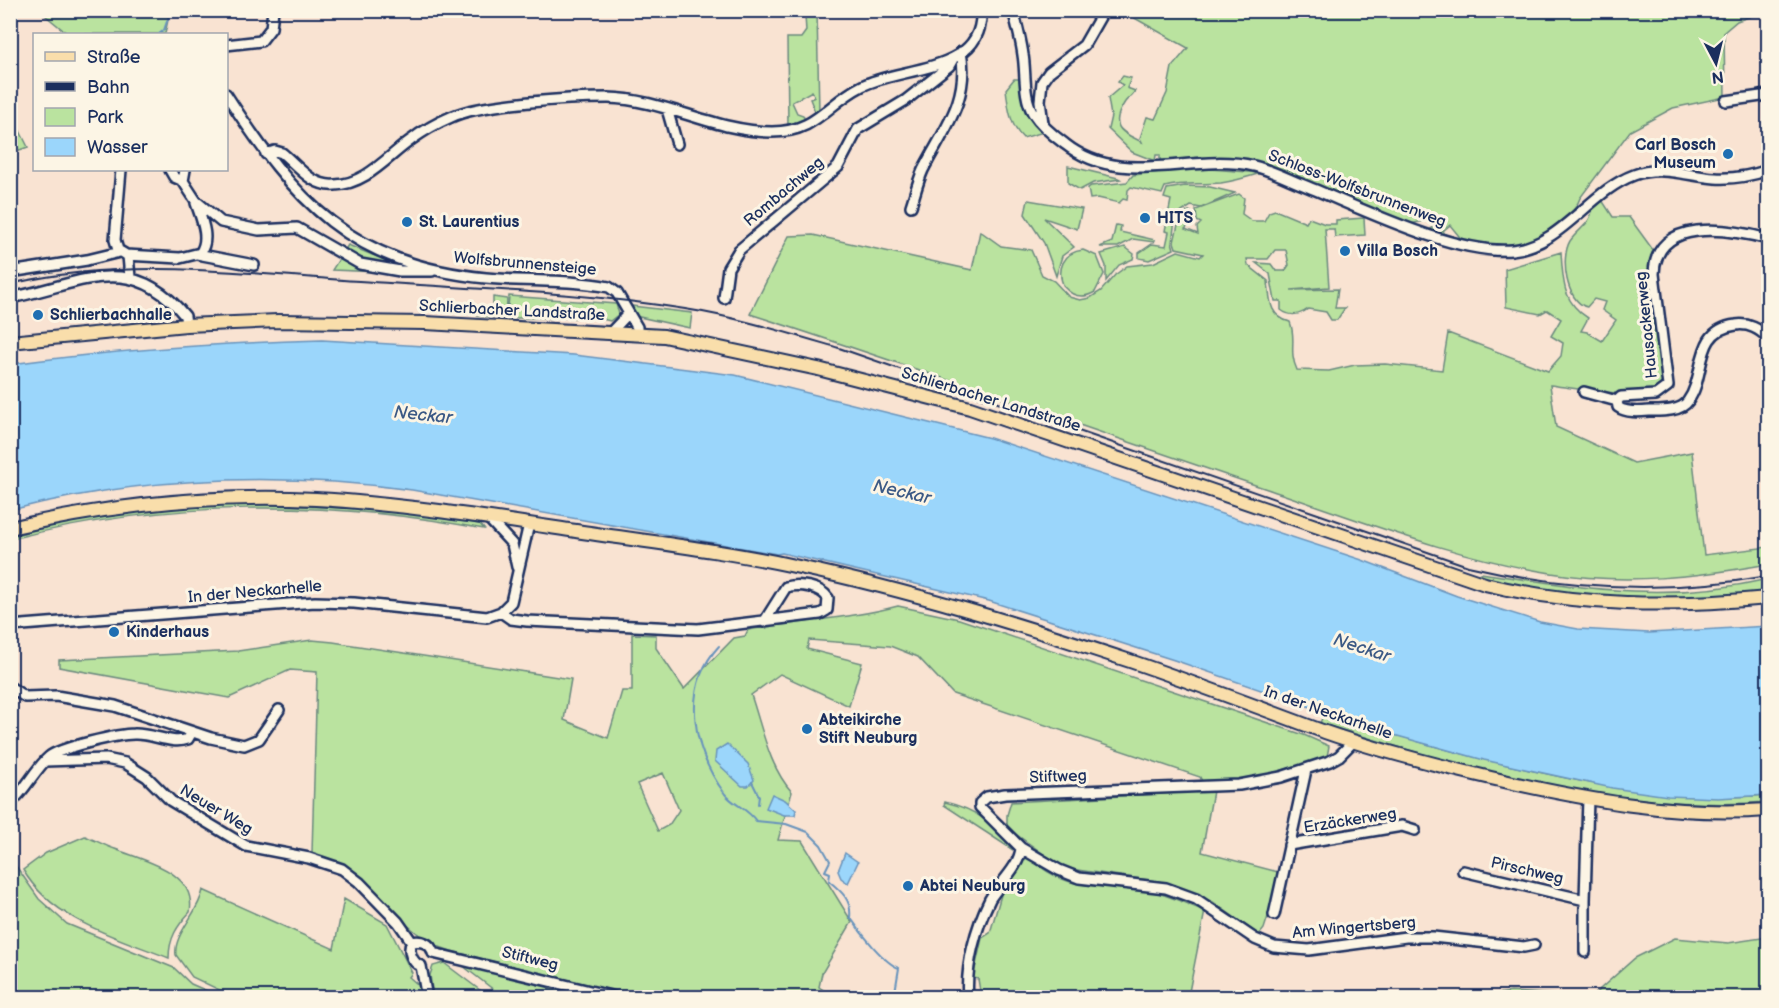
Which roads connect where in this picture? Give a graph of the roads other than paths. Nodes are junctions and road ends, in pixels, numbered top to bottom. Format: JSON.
{"nodes":[{"id":1,"x":273,"y":10,"type":"edge"},
{"id":2,"x":981,"y":10,"type":"edge"},
{"id":3,"x":1013,"y":10,"type":"edge"},
{"id":4,"x":1104,"y":10,"type":"edge"},
{"id":5,"x":228,"y":45,"type":"edge"},
{"id":6,"x":957,"y":54,"type":"junction"},
{"id":7,"x":1768,"y":94,"type":"edge"},
{"id":8,"x":228,"y":97,"type":"edge"},
{"id":9,"x":1726,"y":101,"type":"dead end"},
{"id":10,"x":668,"y":109,"type":"junction"},
{"id":11,"x":1043,"y":124,"type":"junction"},
{"id":12,"x":677,"y":144,"type":"dead end"},
{"id":13,"x":266,"y":154,"type":"junction"},
{"id":14,"x":1768,"y":170,"type":"edge"},
{"id":15,"x":122,"y":171,"type":"edge"},
{"id":16,"x":171,"y":171,"type":"edge"},
{"id":17,"x":185,"y":171,"type":"edge"},
{"id":18,"x":183,"y":181,"type":"junction"},
{"id":19,"x":196,"y":203,"type":"junction"},
{"id":20,"x":910,"y":206,"type":"dead end"},
{"id":21,"x":1768,"y":239,"type":"edge"},
{"id":22,"x":123,"y":253,"type":"junction"},
{"id":23,"x":197,"y":254,"type":"junction"},
{"id":24,"x":254,"y":265,"type":"dead end"},
{"id":25,"x":437,"y":270,"type":"junction"},
{"id":26,"x":10,"y":272,"type":"edge"},
{"id":27,"x":130,"y":277,"type":"junction"},
{"id":28,"x":10,"y":298,"type":"edge"},
{"id":29,"x":724,"y":298,"type":"dead end"},
{"id":30,"x":628,"y":314,"type":"junction"},
{"id":31,"x":186,"y":326,"type":"junction"},
{"id":32,"x":611,"y":332,"type":"junction"},
{"id":33,"x":637,"y":333,"type":"junction"},
{"id":34,"x":1768,"y":338,"type":"edge"},
{"id":35,"x":10,"y":342,"type":"edge"},
{"id":36,"x":1584,"y":393,"type":"dead end"},
{"id":37,"x":1617,"y":401,"type":"junction"},
{"id":38,"x":486,"y":517,"type":"junction"},
{"id":39,"x":529,"y":524,"type":"junction"},
{"id":40,"x":10,"y":528,"type":"edge"},
{"id":41,"x":518,"y":574,"type":"junction"},
{"id":42,"x":1768,"y":598,"type":"edge"},
{"id":43,"x":501,"y":612,"type":"junction"},
{"id":44,"x":764,"y":622,"type":"junction"},
{"id":45,"x":10,"y":626,"type":"edge"},
{"id":46,"x":10,"y":687,"type":"edge"},
{"id":47,"x":279,"y":710,"type":"dead end"},
{"id":48,"x":192,"y":732,"type":"junction"},
{"id":49,"x":1354,"y":741,"type":"junction"},
{"id":50,"x":45,"y":761,"type":"junction"},
{"id":51,"x":1306,"y":770,"type":"junction"},
{"id":52,"x":1588,"y":798,"type":"junction"},
{"id":53,"x":10,"y":803,"type":"edge"},
{"id":54,"x":1768,"y":810,"type":"edge"},
{"id":55,"x":1415,"y":830,"type":"dead end"},
{"id":56,"x":1289,"y":845,"type":"junction"},
{"id":57,"x":1021,"y":848,"type":"junction"},
{"id":58,"x":1463,"y":871,"type":"dead end"},
{"id":59,"x":1585,"y":900,"type":"junction"},
{"id":60,"x":1274,"y":915,"type":"dead end"},
{"id":61,"x":412,"y":942,"type":"junction"},
{"id":62,"x":1534,"y":945,"type":"dead end"},
{"id":63,"x":1585,"y":952,"type":"dead end"},
{"id":64,"x":433,"y":953,"type":"junction"},
{"id":65,"x":421,"y":966,"type":"junction"},
{"id":66,"x":427,"y":998,"type":"edge"},
{"id":67,"x":619,"y":998,"type":"edge"},
{"id":68,"x":968,"y":998,"type":"edge"}],
"edges":[{"from":1,"to":5,"type":"street"},
{"from":2,"to":6,"type":"street","name":"Rombachweg"},
{"from":3,"to":11,"type":"street","name":"Schloss-Wolfsbrunnenweg"},
{"from":4,"to":11,"type":"street"},
{"from":6,"to":10,"type":"street"},
{"from":6,"to":20,"type":"street"},
{"from":6,"to":29,"type":"street","name":"Rombachweg"},
{"from":7,"to":9,"type":"street"},
{"from":8,"to":13,"type":"street","name":"Wolfsbrunnensteige"},
{"from":10,"to":12,"type":"street"},
{"from":10,"to":13,"type":"street"},
{"from":11,"to":14,"type":"street","name":"Schloss-Wolfsbrunnenweg"},
{"from":13,"to":25,"type":"street","name":"Wolfsbrunnensteige"},
{"from":15,"to":22,"type":"street"},
{"from":16,"to":18,"type":"street"},
{"from":17,"to":18,"type":"street"},
{"from":18,"to":19,"type":"street"},
{"from":19,"to":23,"type":"street"},
{"from":19,"to":25,"type":"street"},
{"from":21,"to":37,"type":"street","name":"Hausackerweg"},
{"from":22,"to":23,"type":"street"},
{"from":22,"to":26,"type":"street"},
{"from":22,"to":27,"type":"street"},
{"from":23,"to":24,"type":"street"},
{"from":25,"to":30,"type":"street","name":"Wolfsbrunnensteige"},
{"from":27,"to":28,"type":"street"},
{"from":27,"to":31,"type":"street"},
{"from":30,"to":32,"type":"street"},
{"from":30,"to":33,"type":"street","name":"Wolfsbrunnensteige"},
{"from":31,"to":32,"type":"main road","name":"Schlierbacher Landstraße"},
{"from":31,"to":35,"type":"main road","name":"Schlierbacher Landstraße"},
{"from":32,"to":33,"type":"main road","name":"Schlierbacher Landstraße"},
{"from":33,"to":42,"type":"main road","name":"Schlierbacher Landstraße"},
{"from":34,"to":37,"type":"street"},
{"from":36,"to":37,"type":"street"},
{"from":38,"to":39,"type":"main road","name":"In der Neckarhelle"},
{"from":38,"to":40,"type":"main road","name":"In der Neckarhelle"},
{"from":38,"to":41,"type":"street"},
{"from":39,"to":41,"type":"street"},
{"from":39,"to":49,"type":"main road","name":"In der Neckarhelle"},
{"from":41,"to":43,"type":"street"},
{"from":43,"to":44,"type":"street","name":"In der Neckarhelle"},
{"from":43,"to":45,"type":"street","name":"In der Neckarhelle"},
{"from":44,"to":44,"type":"street","name":"In der Neckarhelle"},
{"from":46,"to":48,"type":"street"},
{"from":47,"to":48,"type":"street"},
{"from":48,"to":50,"type":"street"},
{"from":49,"to":51,"type":"street","name":"Stiftweg"},
{"from":49,"to":52,"type":"main road","name":"In der Neckarhelle"},
{"from":50,"to":53,"type":"street"},
{"from":50,"to":61,"type":"street","name":"Neuer Weg"},
{"from":51,"to":56,"type":"street","name":"Erzäckerweg"},
{"from":51,"to":57,"type":"street","name":"Stiftweg"},
{"from":52,"to":54,"type":"main road","name":"In der Neckarhelle"},
{"from":52,"to":59,"type":"street","name":"Pirschweg"},
{"from":55,"to":56,"type":"street","name":"Erzäckerweg"},
{"from":56,"to":60,"type":"street","name":"Erzäckerweg"},
{"from":57,"to":62,"type":"street","name":"Am Wingertsberg"},
{"from":57,"to":68,"type":"street"},
{"from":58,"to":59,"type":"street","name":"Pirschweg"},
{"from":59,"to":63,"type":"street","name":"Pirschweg"},
{"from":61,"to":64,"type":"street","name":"Stiftweg"},
{"from":61,"to":65,"type":"street"},
{"from":64,"to":65,"type":"street"},
{"from":64,"to":67,"type":"street","name":"Stiftweg"},
{"from":65,"to":66,"type":"street"}]}
